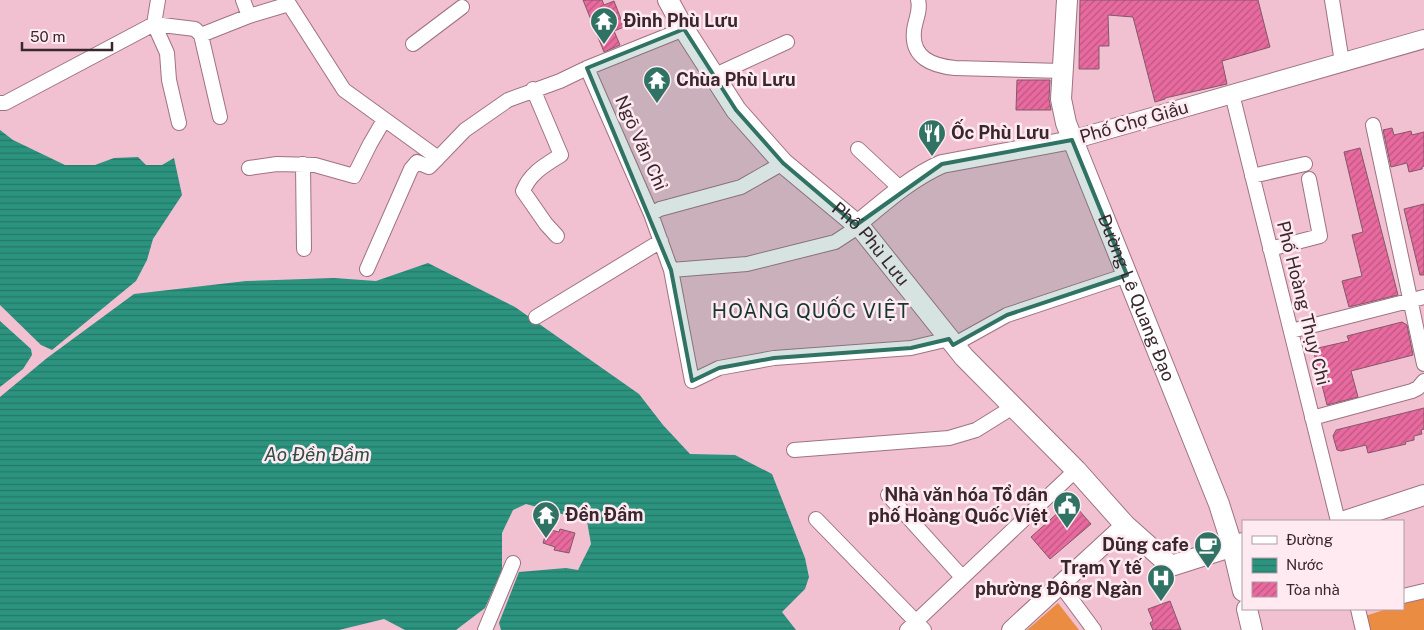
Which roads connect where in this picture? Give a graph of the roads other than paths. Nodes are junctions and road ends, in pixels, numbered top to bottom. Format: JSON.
{"nodes":[{"id":1,"x":158,"y":0,"type":"edge"},
{"id":2,"x":243,"y":0,"type":"edge"},
{"id":3,"x":668,"y":0,"type":"edge"},
{"id":4,"x":918,"y":0,"type":"edge"},
{"id":5,"x":1068,"y":0,"type":"edge"},
{"id":6,"x":1332,"y":0,"type":"edge"},
{"id":7,"x":294,"y":2,"type":"edge"},
{"id":8,"x":462,"y":7,"type":"dead end"},
{"id":9,"x":249,"y":16,"type":"junction"},
{"id":10,"x":154,"y":24,"type":"junction"},
{"id":11,"x":684,"y":29,"type":"junction"},
{"id":12,"x":201,"y":35,"type":"junction"},
{"id":13,"x":1424,"y":39,"type":"edge"},
{"id":14,"x":787,"y":42,"type":"dead end"},
{"id":15,"x":413,"y":44,"type":"dead end"},
{"id":16,"x":1342,"y":62,"type":"junction"},
{"id":17,"x":587,"y":68,"type":"junction"},
{"id":18,"x":1063,"y":71,"type":"junction"},
{"id":19,"x":713,"y":76,"type":"junction"},
{"id":20,"x":534,"y":90,"type":"junction"},
{"id":21,"x":1232,"y":94,"type":"junction"},
{"id":22,"x":2,"y":103,"type":"edge"},
{"id":23,"x":220,"y":117,"type":"dead end"},
{"id":24,"x":384,"y":120,"type":"junction"},
{"id":25,"x":179,"y":123,"type":"dead end"},
{"id":26,"x":1373,"y":125,"type":"dead end"},
{"id":27,"x":1072,"y":140,"type":"junction"},
{"id":28,"x":858,"y":149,"type":"dead end"},
{"id":29,"x":438,"y":158,"type":"junction"},
{"id":30,"x":783,"y":163,"type":"junction"},
{"id":31,"x":303,"y":164,"type":"junction"},
{"id":32,"x":1305,"y":164,"type":"dead end"},
{"id":33,"x":248,"y":168,"type":"dead end"},
{"id":34,"x":1252,"y":176,"type":"junction"},
{"id":35,"x":1309,"y":179,"type":"dead end"},
{"id":36,"x":901,"y":189,"type":"junction"},
{"id":37,"x":651,"y":214,"type":"junction"},
{"id":38,"x":857,"y":226,"type":"junction"},
{"id":39,"x":557,"y":236,"type":"dead end"},
{"id":40,"x":661,"y":241,"type":"junction"},
{"id":41,"x":304,"y":249,"type":"dead end"},
{"id":42,"x":1270,"y":249,"type":"junction"},
{"id":43,"x":367,"y":269,"type":"dead end"},
{"id":44,"x":671,"y":270,"type":"junction"},
{"id":45,"x":1127,"y":275,"type":"junction"},
{"id":46,"x":1418,"y":299,"type":"edge"},
{"id":47,"x":536,"y":317,"type":"dead end"},
{"id":48,"x":1291,"y":332,"type":"junction"},
{"id":49,"x":951,"y":342,"type":"junction"},
{"id":50,"x":1424,"y":364,"type":"edge"},
{"id":51,"x":1424,"y":381,"type":"edge"},
{"id":52,"x":1013,"y":406,"type":"junction"},
{"id":53,"x":1312,"y":418,"type":"junction"},
{"id":54,"x":794,"y":450,"type":"dead end"},
{"id":55,"x":1076,"y":470,"type":"junction"},
{"id":56,"x":888,"y":495,"type":"dead end"},
{"id":57,"x":1424,"y":495,"type":"edge"},
{"id":58,"x":816,"y":519,"type":"dead end"},
{"id":59,"x":1338,"y":520,"type":"edge"},
{"id":60,"x":1348,"y":520,"type":"edge"},
{"id":61,"x":1125,"y":525,"type":"junction"},
{"id":62,"x":1237,"y":544,"type":"edge"},
{"id":63,"x":514,"y":563,"type":"dead end"},
{"id":64,"x":962,"y":577,"type":"junction"},
{"id":65,"x":1242,"y":583,"type":"edge"},
{"id":66,"x":1060,"y":584,"type":"junction"},
{"id":67,"x":1424,"y":591,"type":"edge"},
{"id":68,"x":1404,"y":596,"type":"edge"},
{"id":69,"x":1247,"y":610,"type":"edge"},
{"id":70,"x":1358,"y":610,"type":"edge"},
{"id":71,"x":916,"y":627,"type":"edge"},
{"id":72,"x":485,"y":630,"type":"edge"},
{"id":73,"x":1010,"y":630,"type":"edge"},
{"id":74,"x":1094,"y":630,"type":"edge"},
{"id":75,"x":1252,"y":630,"type":"edge"},
{"id":76,"x":1363,"y":630,"type":"edge"}],
"edges":[{"from":1,"to":10,"type":"street"},
{"from":2,"to":9,"type":"street"},
{"from":3,"to":11,"type":"main road","name":"Phố Phù Lưu"},
{"from":4,"to":18,"type":"street"},
{"from":5,"to":18,"type":"main road","name":"Đường Lê Quang Đạo"},
{"from":6,"to":16,"type":"street"},
{"from":7,"to":9,"type":"street"},
{"from":7,"to":24,"type":"street"},
{"from":8,"to":15,"type":"street"},
{"from":9,"to":12,"type":"street"},
{"from":10,"to":12,"type":"street"},
{"from":10,"to":22,"type":"street"},
{"from":10,"to":25,"type":"street"},
{"from":11,"to":17,"type":"street"},
{"from":11,"to":19,"type":"main road","name":"Phố Phù Lưu"},
{"from":12,"to":23,"type":"street"},
{"from":13,"to":16,"type":"street","name":"Phố Chợ Giầu"},
{"from":14,"to":19,"type":"street"},
{"from":16,"to":21,"type":"street","name":"Phố Chợ Giầu"},
{"from":17,"to":20,"type":"street"},
{"from":17,"to":37,"type":"street","name":"Ngõ Văn Chỉ"},
{"from":18,"to":27,"type":"main road","name":"Đường Lê Quang Đạo"},
{"from":19,"to":30,"type":"main road","name":"Phố Phù Lưu"},
{"from":20,"to":29,"type":"street"},
{"from":20,"to":39,"type":"street"},
{"from":21,"to":27,"type":"street","name":"Phố Chợ Giầu"},
{"from":21,"to":34,"type":"street","name":"Phố Hoàng Thụy Chi"},
{"from":24,"to":29,"type":"street"},
{"from":24,"to":31,"type":"street"},
{"from":26,"to":46,"type":"street"},
{"from":27,"to":36,"type":"street","name":"Phố Chợ Giầu"},
{"from":27,"to":45,"type":"main road","name":"Đường Lê Quang Đạo"},
{"from":28,"to":36,"type":"street"},
{"from":29,"to":43,"type":"street"},
{"from":30,"to":37,"type":"street","name":"Ngõ Văn Chỉ"},
{"from":30,"to":38,"type":"main road","name":"Phố Phù Lưu"},
{"from":31,"to":33,"type":"street"},
{"from":31,"to":41,"type":"street"},
{"from":32,"to":34,"type":"street"},
{"from":34,"to":42,"type":"street","name":"Phố Hoàng Thụy Chi"},
{"from":35,"to":42,"type":"street"},
{"from":36,"to":38,"type":"street","name":"Phố Chợ Giầu"},
{"from":37,"to":40,"type":"street"},
{"from":38,"to":44,"type":"street"},
{"from":38,"to":49,"type":"main road","name":"Phố Phù Lưu"},
{"from":40,"to":44,"type":"street"},
{"from":40,"to":47,"type":"street"},
{"from":42,"to":48,"type":"street","name":"Phố Hoàng Thụy Chi"},
{"from":44,"to":49,"type":"street"},
{"from":45,"to":49,"type":"street"},
{"from":45,"to":62,"type":"main road","name":"Đường Lê Quang Đạo"},
{"from":46,"to":48,"type":"street"},
{"from":46,"to":50,"type":"street"},
{"from":48,"to":53,"type":"street","name":"Phố Hoàng Thụy Chi"},
{"from":49,"to":52,"type":"main road","name":"Phố Phù Lưu"},
{"from":51,"to":53,"type":"street"},
{"from":52,"to":54,"type":"street"},
{"from":52,"to":55,"type":"main road","name":"Phố Phù Lưu"},
{"from":53,"to":59,"type":"street","name":"Phố Hoàng Thụy Chi"},
{"from":55,"to":61,"type":"main road","name":"Phố Phù Lưu"},
{"from":55,"to":64,"type":"street"},
{"from":56,"to":64,"type":"street"},
{"from":57,"to":60,"type":"main road"},
{"from":58,"to":71,"type":"street"},
{"from":61,"to":62,"type":"main road","name":"Phố Phù Lưu"},
{"from":61,"to":66,"type":"street"},
{"from":62,"to":65,"type":"main road","name":"Đường Lê Quang Đạo"},
{"from":63,"to":72,"type":"street"},
{"from":64,"to":71,"type":"street"},
{"from":66,"to":73,"type":"street"},
{"from":66,"to":74,"type":"street"},
{"from":67,"to":68,"type":"street"},
{"from":69,"to":75,"type":"main road"},
{"from":70,"to":76,"type":"street"}]}
